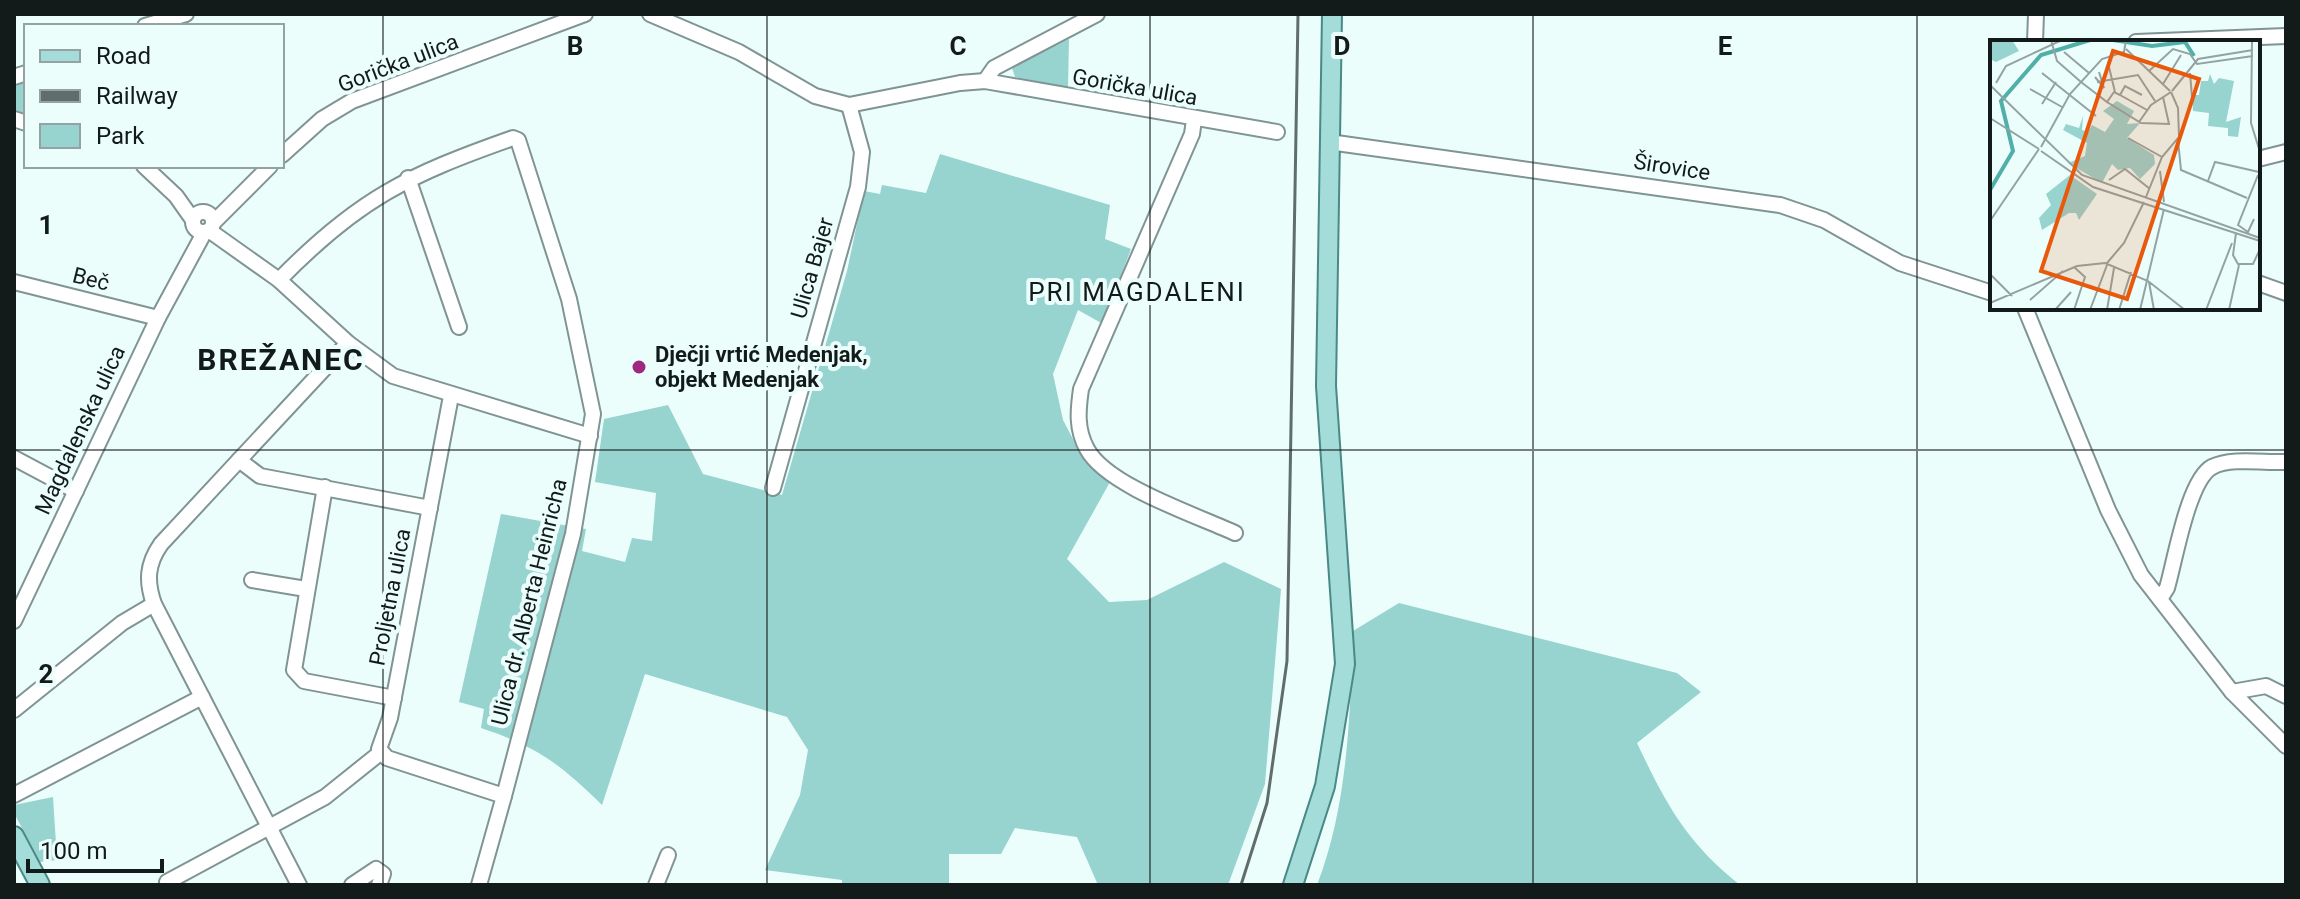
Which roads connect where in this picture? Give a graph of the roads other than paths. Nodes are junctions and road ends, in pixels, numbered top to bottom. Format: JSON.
{"nodes":[{"id":1,"x":585,"y":14,"type":"edge"},
{"id":2,"x":650,"y":14,"type":"edge"},
{"id":3,"x":1097,"y":14,"type":"edge"},
{"id":4,"x":1332,"y":14,"type":"edge"},
{"id":5,"x":2036,"y":14,"type":"edge"},
{"id":6,"x":183,"y":19,"type":"edge"},
{"id":7,"x":156,"y":24,"type":"edge"},
{"id":8,"x":2286,"y":36,"type":"edge"},
{"id":9,"x":2035,"y":40,"type":"edge"},
{"id":10,"x":2186,"y":40,"type":"edge"},
{"id":11,"x":985,"y":81,"type":"junction"},
{"id":12,"x":849,"y":105,"type":"junction"},
{"id":13,"x":1194,"y":120,"type":"junction"},
{"id":14,"x":1277,"y":132,"type":"dead end"},
{"id":15,"x":1329,"y":142,"type":"junction"},
{"id":16,"x":2286,"y":152,"type":"edge"},
{"id":17,"x":284,"y":153,"type":"edge"},
{"id":18,"x":2260,"y":158,"type":"edge"},
{"id":19,"x":146,"y":168,"type":"edge"},
{"id":20,"x":268,"y":168,"type":"edge"},
{"id":21,"x":408,"y":178,"type":"junction"},
{"id":22,"x":205,"y":223,"type":"junction"},
{"id":23,"x":279,"y":280,"type":"junction"},
{"id":24,"x":14,"y":282,"type":"edge"},
{"id":25,"x":2260,"y":284,"type":"edge"},
{"id":26,"x":1990,"y":292,"type":"edge"},
{"id":27,"x":2286,"y":293,"type":"edge"},
{"id":28,"x":2026,"y":310,"type":"edge"},
{"id":29,"x":158,"y":318,"type":"junction"},
{"id":30,"x":459,"y":327,"type":"dead end"},
{"id":31,"x":348,"y":343,"type":"junction"},
{"id":32,"x":451,"y":396,"type":"junction"},
{"id":33,"x":590,"y":436,"type":"junction"},
{"id":34,"x":14,"y":458,"type":"edge"},
{"id":35,"x":239,"y":460,"type":"junction"},
{"id":36,"x":2286,"y":462,"type":"edge"},
{"id":37,"x":325,"y":487,"type":"junction"},
{"id":38,"x":773,"y":488,"type":"dead end"},
{"id":39,"x":76,"y":491,"type":"junction"},
{"id":40,"x":430,"y":508,"type":"junction"},
{"id":41,"x":1235,"y":533,"type":"dead end"},
{"id":42,"x":252,"y":580,"type":"dead end"},
{"id":43,"x":306,"y":589,"type":"junction"},
{"id":44,"x":2160,"y":599,"type":"junction"},
{"id":45,"x":154,"y":604,"type":"junction"},
{"id":46,"x":14,"y":621,"type":"edge"},
{"id":47,"x":2232,"y":692,"type":"junction"},
{"id":48,"x":2286,"y":696,"type":"edge"},
{"id":49,"x":202,"y":697,"type":"junction"},
{"id":50,"x":394,"y":698,"type":"junction"},
{"id":51,"x":14,"y":710,"type":"edge"},
{"id":52,"x":2286,"y":746,"type":"edge"},
{"id":53,"x":380,"y":753,"type":"junction"},
{"id":54,"x":16,"y":794,"type":"edge"},
{"id":55,"x":504,"y":796,"type":"junction"},
{"id":56,"x":269,"y":828,"type":"junction"},
{"id":57,"x":14,"y":836,"type":"edge"},
{"id":58,"x":668,"y":855,"type":"dead end"},
{"id":59,"x":167,"y":882,"type":"dead end"},
{"id":60,"x":40,"y":885,"type":"edge"},
{"id":61,"x":299,"y":885,"type":"edge"},
{"id":62,"x":352,"y":885,"type":"edge"},
{"id":63,"x":379,"y":885,"type":"edge"},
{"id":64,"x":479,"y":885,"type":"edge"},
{"id":65,"x":656,"y":885,"type":"edge"},
{"id":66,"x":1293,"y":885,"type":"edge"}],
"edges":[{"from":1,"to":17,"type":"street","name":"Gorička ulica"},
{"from":2,"to":12,"type":"street","name":"Gorička ulica"},
{"from":3,"to":11,"type":"street","name":"Gorička ulica"},
{"from":4,"to":15,"type":"main road"},
{"from":5,"to":9,"type":"street"},
{"from":6,"to":7,"type":"street"},
{"from":8,"to":10,"type":"street"},
{"from":11,"to":12,"type":"street","name":"Gorička ulica"},
{"from":11,"to":13,"type":"street","name":"Gorička ulica"},
{"from":12,"to":38,"type":"street","name":"Ulica Bajer"},
{"from":13,"to":14,"type":"street","name":"Gorička ulica"},
{"from":13,"to":41,"type":"street"},
{"from":15,"to":26,"type":"street","name":"Širovice"},
{"from":15,"to":66,"type":"main road"},
{"from":16,"to":18,"type":"street"},
{"from":19,"to":22,"type":"street"},
{"from":20,"to":22,"type":"street"},
{"from":21,"to":23,"type":"street"},
{"from":21,"to":30,"type":"street"},
{"from":21,"to":33,"type":"street","name":"Ulica dr. Alberta Heinricha"},
{"from":22,"to":23,"type":"street"},
{"from":22,"to":29,"type":"street","name":"Magdalenska ulica"},
{"from":23,"to":31,"type":"street"},
{"from":24,"to":29,"type":"street","name":"Beč"},
{"from":25,"to":27,"type":"street"},
{"from":28,"to":44,"type":"street"},
{"from":29,"to":39,"type":"street","name":"Magdalenska ulica"},
{"from":31,"to":32,"type":"street"},
{"from":31,"to":35,"type":"street"},
{"from":32,"to":33,"type":"street"},
{"from":32,"to":40,"type":"street","name":"Proljetna ulica"},
{"from":33,"to":55,"type":"street","name":"Ulica dr. Alberta Heinricha"},
{"from":34,"to":39,"type":"street"},
{"from":35,"to":37,"type":"street","name":"Proljetna ulica"},
{"from":35,"to":45,"type":"street"},
{"from":36,"to":44,"type":"street"},
{"from":37,"to":40,"type":"street","name":"Proljetna ulica"},
{"from":37,"to":43,"type":"street","name":"Proljetna ulica"},
{"from":39,"to":46,"type":"street","name":"Magdalenska ulica"},
{"from":40,"to":50,"type":"street","name":"Proljetna ulica"},
{"from":42,"to":43,"type":"street"},
{"from":43,"to":50,"type":"street","name":"Proljetna ulica"},
{"from":44,"to":47,"type":"street"},
{"from":45,"to":49,"type":"street"},
{"from":45,"to":51,"type":"street"},
{"from":47,"to":48,"type":"street"},
{"from":47,"to":52,"type":"street"},
{"from":49,"to":54,"type":"street"},
{"from":49,"to":56,"type":"street"},
{"from":50,"to":53,"type":"street"},
{"from":53,"to":55,"type":"street"},
{"from":53,"to":56,"type":"street"},
{"from":55,"to":64,"type":"street","name":"Ulica dr. Alberta Heinricha"},
{"from":56,"to":59,"type":"street"},
{"from":56,"to":61,"type":"street"},
{"from":57,"to":60,"type":"main road"},
{"from":58,"to":65,"type":"street"},
{"from":62,"to":63,"type":"street"}]}
